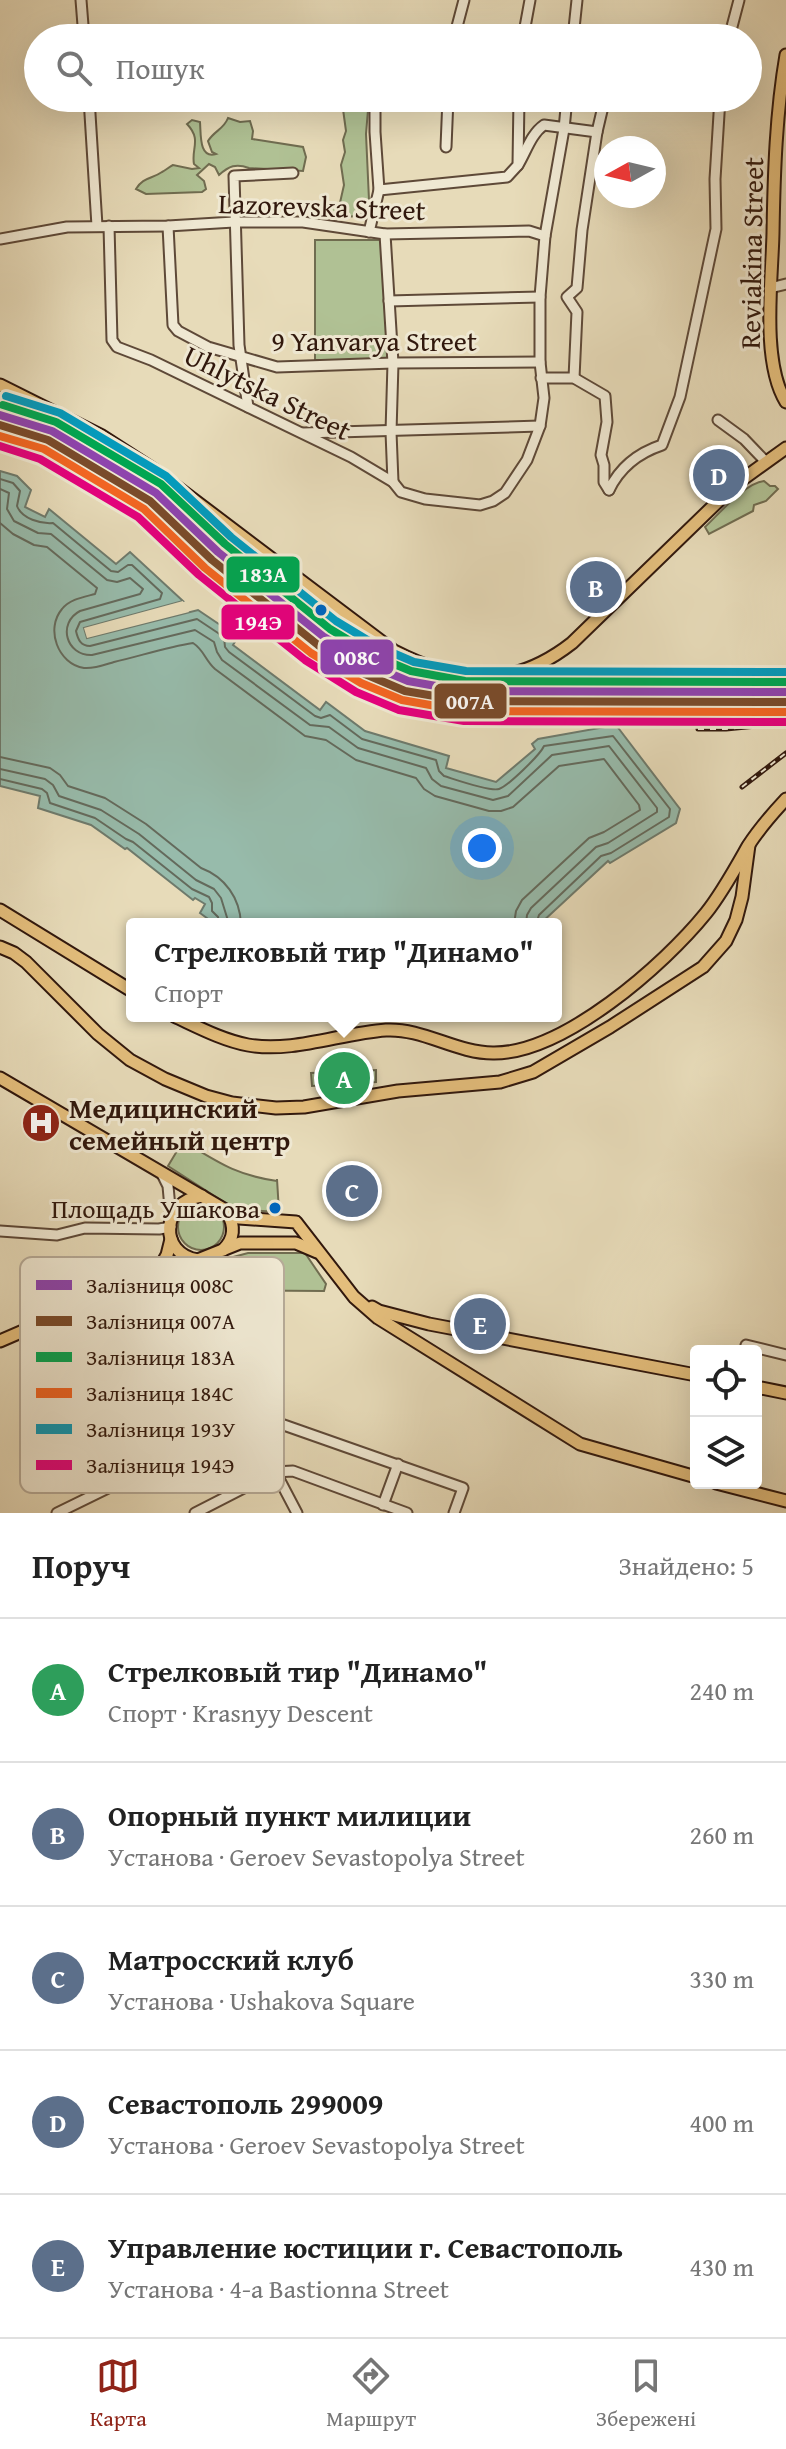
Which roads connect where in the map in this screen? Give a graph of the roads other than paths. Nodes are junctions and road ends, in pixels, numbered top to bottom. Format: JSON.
{"nodes":[{"id":1,"x":81,"y":0,"type":"edge"},
{"id":2,"x":464,"y":0,"type":"edge"},
{"id":3,"x":530,"y":0,"type":"edge"},
{"id":4,"x":577,"y":0,"type":"edge"},
{"id":5,"x":739,"y":0,"type":"edge"},
{"id":6,"x":83,"y":24,"type":"edge"},
{"id":7,"x":458,"y":24,"type":"edge"},
{"id":8,"x":526,"y":24,"type":"edge"},
{"id":9,"x":574,"y":24,"type":"edge"},
{"id":10,"x":733,"y":24,"type":"edge"},
{"id":11,"x":786,"y":55,"type":"edge"},
{"id":12,"x":90,"y":112,"type":"edge"},
{"id":13,"x":375,"y":112,"type":"edge"},
{"id":14,"x":447,"y":112,"type":"edge"},
{"id":15,"x":519,"y":112,"type":"edge"},
{"id":16,"x":566,"y":112,"type":"edge"},
{"id":17,"x":602,"y":112,"type":"edge"},
{"id":18,"x":719,"y":112,"type":"edge"},
{"id":19,"x":564,"y":129,"type":"junction"},
{"id":20,"x":597,"y":132,"type":"junction"},
{"id":21,"x":446,"y":147,"type":"dead end"},
{"id":22,"x":518,"y":165,"type":"junction"},
{"id":23,"x":293,"y":173,"type":"dead end"},
{"id":24,"x":379,"y":190,"type":"junction"},
{"id":25,"x":234,"y":222,"type":"junction"},
{"id":26,"x":97,"y":226,"type":"junction"},
{"id":27,"x":109,"y":226,"type":"junction"},
{"id":28,"x":168,"y":226,"type":"junction"},
{"id":29,"x":369,"y":232,"type":"junction"},
{"id":30,"x":385,"y":234,"type":"junction"},
{"id":31,"x":545,"y":236,"type":"junction"},
{"id":32,"x":0,"y":239,"type":"edge"},
{"id":33,"x":786,"y":284,"type":"edge"},
{"id":34,"x":770,"y":288,"type":"junction"},
{"id":35,"x":540,"y":297,"type":"junction"},
{"id":36,"x":389,"y":301,"type":"junction"},
{"id":37,"x":242,"y":358,"type":"junction"},
{"id":38,"x":540,"y":362,"type":"junction"},
{"id":39,"x":393,"y":363,"type":"junction"},
{"id":40,"x":541,"y":378,"type":"junction"},
{"id":41,"x":574,"y":378,"type":"junction"},
{"id":42,"x":0,"y":385,"type":"edge"},
{"id":43,"x":786,"y":402,"type":"edge"},
{"id":44,"x":248,"y":407,"type":"junction"},
{"id":45,"x":718,"y":420,"type":"dead end"},
{"id":46,"x":540,"y":426,"type":"junction"},
{"id":47,"x":391,"y":432,"type":"junction"},
{"id":48,"x":298,"y":433,"type":"junction"},
{"id":49,"x":786,"y":448,"type":"edge"},
{"id":50,"x":766,"y":462,"type":"junction"},
{"id":51,"x":393,"y":482,"type":"junction"},
{"id":52,"x":786,"y":799,"type":"edge"},
{"id":53,"x":749,"y":845,"type":"junction"},
{"id":54,"x":0,"y":910,"type":"edge"},
{"id":55,"x":0,"y":947,"type":"edge"},
{"id":56,"x":126,"y":987,"type":"edge"},
{"id":57,"x":188,"y":1022,"type":"edge"},
{"id":58,"x":0,"y":1078,"type":"edge"},
{"id":59,"x":161,"y":1172,"type":"junction"},
{"id":60,"x":202,"y":1196,"type":"junction"},
{"id":61,"x":226,"y":1211,"type":"junction"},
{"id":62,"x":171,"y":1229,"type":"junction"},
{"id":63,"x":0,"y":1231,"type":"edge"},
{"id":64,"x":223,"y":1250,"type":"junction"},
{"id":65,"x":325,"y":1256,"type":"junction"},
{"id":66,"x":166,"y":1257,"type":"edge"},
{"id":67,"x":189,"y":1257,"type":"edge"},
{"id":68,"x":206,"y":1257,"type":"edge"},
{"id":69,"x":354,"y":1297,"type":"junction"},
{"id":70,"x":20,"y":1332,"type":"edge"},
{"id":71,"x":0,"y":1341,"type":"edge"},
{"id":72,"x":762,"y":1349,"type":"edge"},
{"id":73,"x":786,"y":1355,"type":"edge"},
{"id":74,"x":690,"y":1374,"type":"edge"},
{"id":75,"x":762,"y":1388,"type":"edge"},
{"id":76,"x":786,"y":1393,"type":"edge"},
{"id":77,"x":284,"y":1425,"type":"edge"},
{"id":78,"x":398,"y":1464,"type":"junction"},
{"id":79,"x":284,"y":1472,"type":"edge"},
{"id":80,"x":690,"y":1475,"type":"edge"},
{"id":81,"x":284,"y":1489,"type":"edge"},
{"id":82,"x":739,"y":1489,"type":"edge"},
{"id":83,"x":99,"y":1493,"type":"edge"},
{"id":84,"x":234,"y":1493,"type":"edge"},
{"id":85,"x":786,"y":1501,"type":"edge"},
{"id":86,"x":383,"y":1505,"type":"junction"},
{"id":87,"x":57,"y":1513,"type":"edge"},
{"id":88,"x":195,"y":1513,"type":"edge"},
{"id":89,"x":297,"y":1513,"type":"edge"},
{"id":90,"x":407,"y":1513,"type":"edge"},
{"id":91,"x":454,"y":1513,"type":"edge"}],
"edges":[{"from":1,"to":6,"type":"street"},
{"from":2,"to":7,"type":"street"},
{"from":3,"to":8,"type":"street"},
{"from":4,"to":9,"type":"street"},
{"from":5,"to":10,"type":"street"},
{"from":11,"to":34,"type":"main road","name":"Reviakina Street"},
{"from":12,"to":26,"type":"street"},
{"from":13,"to":24,"type":"street"},
{"from":14,"to":21,"type":"street"},
{"from":15,"to":22,"type":"street"},
{"from":16,"to":19,"type":"street"},
{"from":17,"to":20,"type":"street"},
{"from":18,"to":41,"type":"street"},
{"from":19,"to":20,"type":"street"},
{"from":19,"to":22,"type":"street"},
{"from":19,"to":31,"type":"street"},
{"from":20,"to":41,"type":"street"},
{"from":22,"to":24,"type":"street"},
{"from":23,"to":25,"type":"street"},
{"from":24,"to":29,"type":"street"},
{"from":25,"to":28,"type":"street","name":"Lazorevska Street"},
{"from":25,"to":29,"type":"street","name":"Lazorevska Street"},
{"from":25,"to":37,"type":"street"},
{"from":26,"to":27,"type":"street","name":"Lazorevska Street"},
{"from":26,"to":32,"type":"street","name":"Lazorevska Street"},
{"from":27,"to":28,"type":"street","name":"Lazorevska Street"},
{"from":27,"to":44,"type":"street","name":"Uhlytska Street"},
{"from":28,"to":37,"type":"street","name":"9 Yanvarya Street"},
{"from":29,"to":30,"type":"street","name":"Lazorevska Street"},
{"from":30,"to":31,"type":"street","name":"Lazorevska Street"},
{"from":30,"to":36,"type":"street"},
{"from":31,"to":35,"type":"street"},
{"from":33,"to":34,"type":"street"},
{"from":34,"to":43,"type":"main road","name":"Reviakina Street"},
{"from":35,"to":36,"type":"street"},
{"from":35,"to":38,"type":"street"},
{"from":36,"to":39,"type":"street"},
{"from":37,"to":39,"type":"street","name":"9 Yanvarya Street"},
{"from":37,"to":44,"type":"street"},
{"from":38,"to":39,"type":"street","name":"9 Yanvarya Street"},
{"from":38,"to":40,"type":"street"},
{"from":39,"to":47,"type":"street"},
{"from":40,"to":41,"type":"street"},
{"from":40,"to":46,"type":"street"},
{"from":42,"to":50,"type":"main road"},
{"from":44,"to":48,"type":"street","name":"Uhlytska Street"},
{"from":45,"to":50,"type":"street"},
{"from":46,"to":47,"type":"street"},
{"from":46,"to":51,"type":"street","name":"Uhlytska Street"},
{"from":47,"to":48,"type":"street"},
{"from":47,"to":51,"type":"street"},
{"from":48,"to":51,"type":"street","name":"Uhlytska Street"},
{"from":49,"to":50,"type":"main road"},
{"from":52,"to":53,"type":"main road"},
{"from":53,"to":55,"type":"main road"},
{"from":53,"to":57,"type":"main road"},
{"from":54,"to":56,"type":"main road"},
{"from":58,"to":59,"type":"main road"},
{"from":59,"to":60,"type":"main road"},
{"from":59,"to":62,"type":"street"},
{"from":60,"to":61,"type":"main road"},
{"from":60,"to":62,"type":"main road"},
{"from":61,"to":64,"type":"main road"},
{"from":61,"to":65,"type":"main road"},
{"from":62,"to":63,"type":"street"},
{"from":62,"to":66,"type":"main road"},
{"from":62,"to":67,"type":"main road"},
{"from":64,"to":65,"type":"main road"},
{"from":64,"to":68,"type":"main road"},
{"from":65,"to":69,"type":"main road"},
{"from":69,"to":74,"type":"main road"},
{"from":69,"to":80,"type":"main road"},
{"from":70,"to":71,"type":"main road"},
{"from":72,"to":73,"type":"street"},
{"from":75,"to":76,"type":"main road"},
{"from":77,"to":78,"type":"street"},
{"from":78,"to":86,"type":"street"},
{"from":78,"to":91,"type":"street"},
{"from":79,"to":86,"type":"street"},
{"from":81,"to":89,"type":"street"},
{"from":82,"to":85,"type":"main road"},
{"from":83,"to":87,"type":"street"},
{"from":84,"to":88,"type":"street"},
{"from":86,"to":90,"type":"street"}]}
